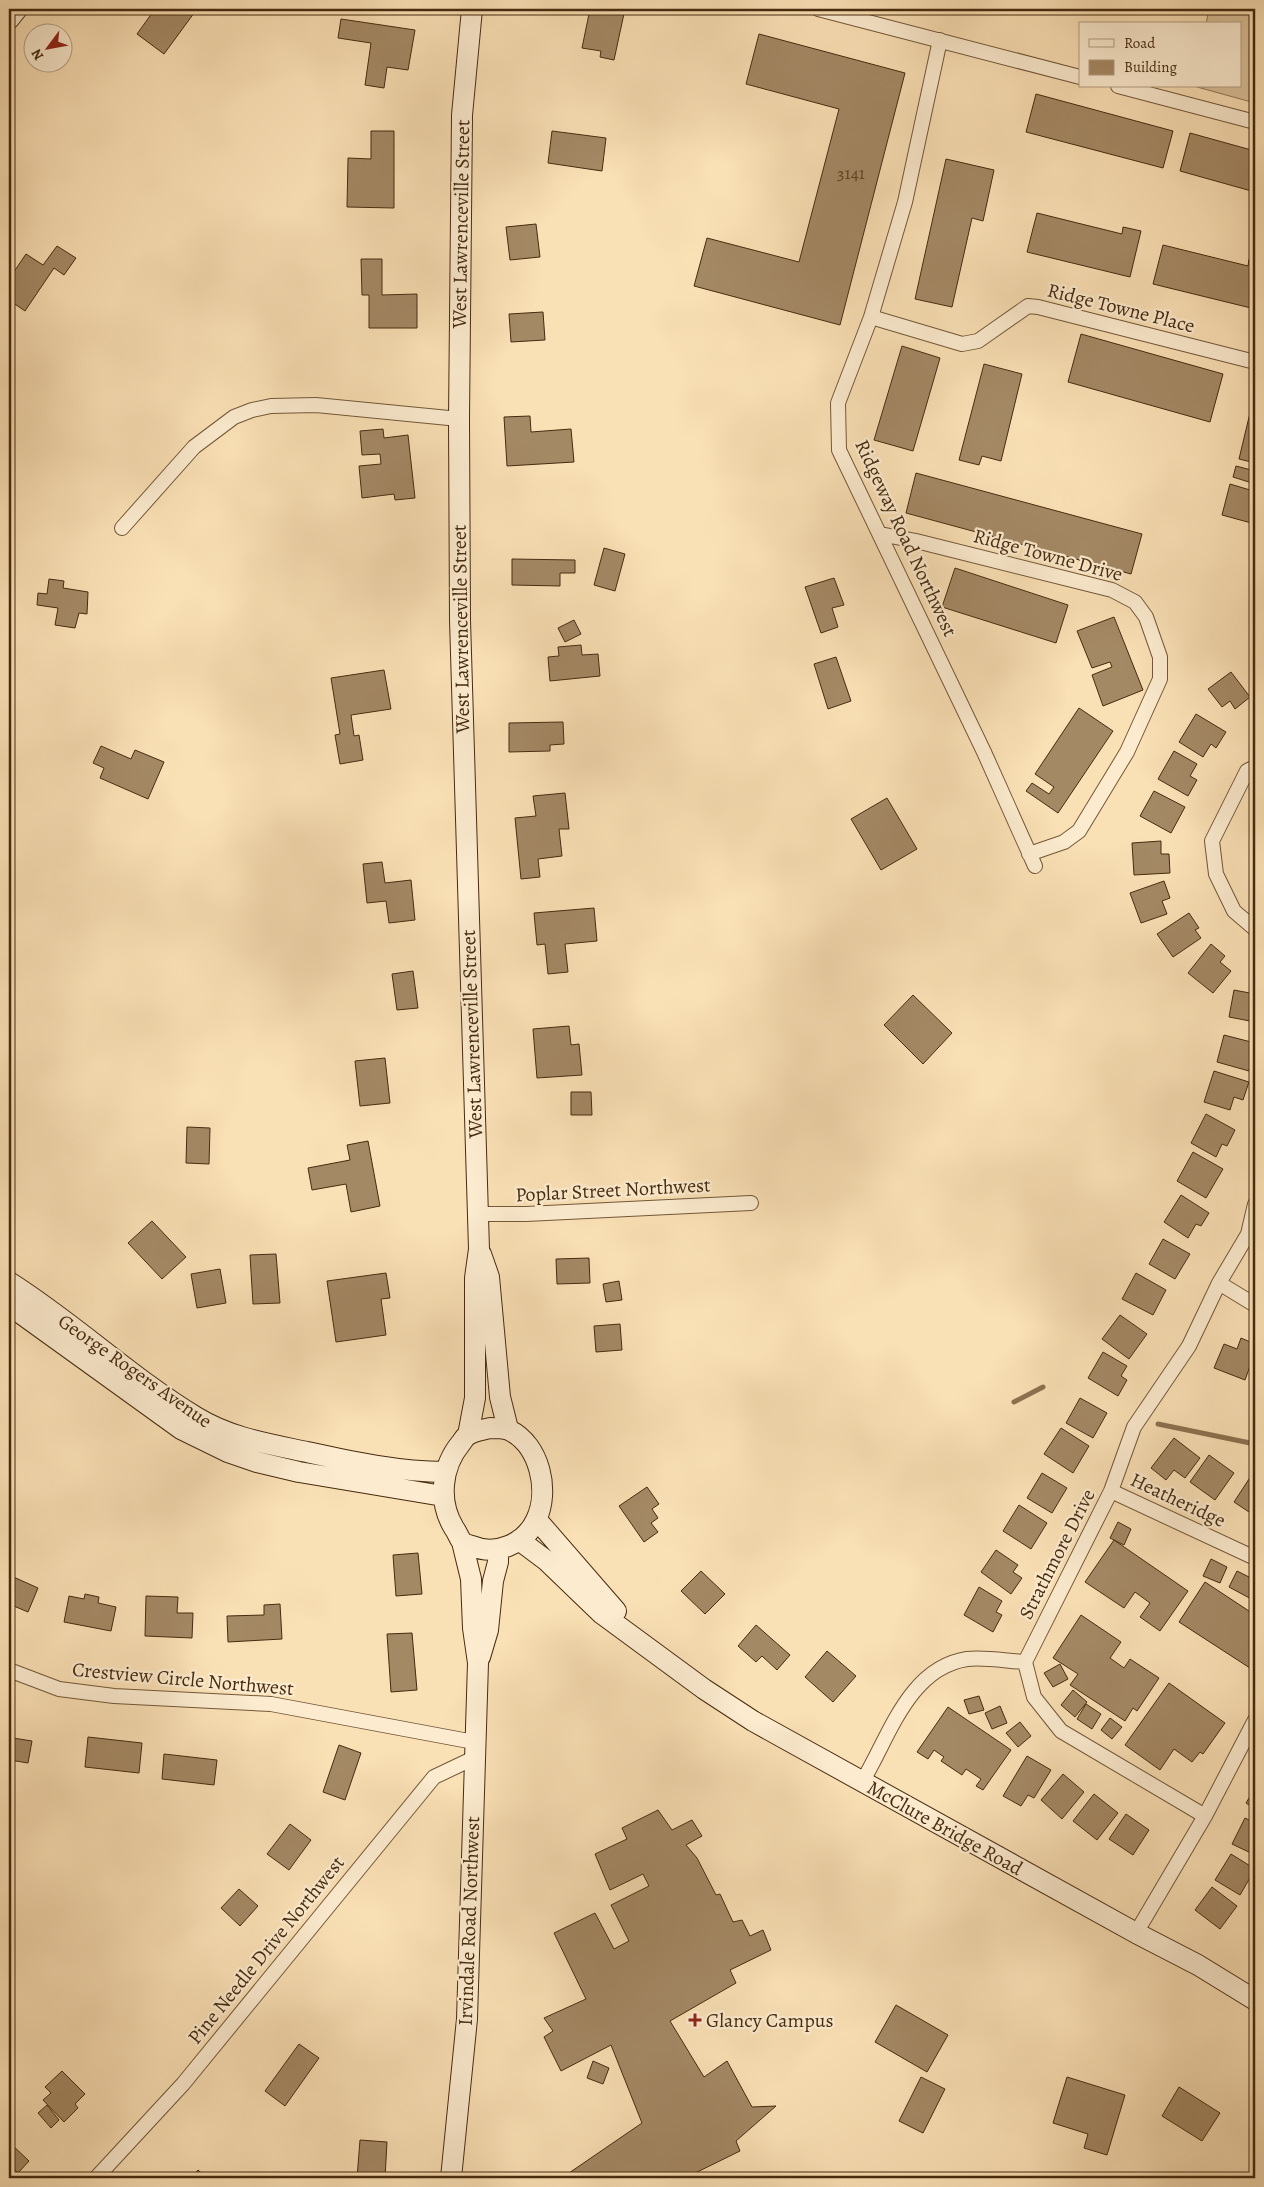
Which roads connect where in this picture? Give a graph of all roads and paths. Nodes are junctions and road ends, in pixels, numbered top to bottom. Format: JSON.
{"nodes":[{"id":1,"x":17,"y":9,"type":"edge"},
{"id":2,"x":472,"y":9,"type":"edge"},
{"id":3,"x":818,"y":9,"type":"edge"},
{"id":4,"x":9,"y":19,"type":"edge"},
{"id":5,"x":940,"y":40,"type":"junction"},
{"id":6,"x":1079,"y":76,"type":"edge"},
{"id":7,"x":1126,"y":88,"type":"edge"},
{"id":8,"x":1255,"y":122,"type":"edge"},
{"id":9,"x":870,"y":316,"type":"junction"},
{"id":10,"x":1255,"y":362,"type":"edge"},
{"id":11,"x":459,"y":419,"type":"junction"},
{"id":12,"x":122,"y":528,"type":"dead end"},
{"id":13,"x":880,"y":534,"type":"junction"},
{"id":14,"x":1255,"y":766,"type":"edge"},
{"id":15,"x":1032,"y":860,"type":"joint"},
{"id":16,"x":1255,"y":929,"type":"edge"},
{"id":17,"x":751,"y":1203,"type":"dead end"},
{"id":18,"x":1255,"y":1204,"type":"edge"},
{"id":19,"x":477,"y":1214,"type":"junction"},
{"id":20,"x":479,"y":1249,"type":"junction"},
{"id":21,"x":9,"y":1282,"type":"edge"},
{"id":22,"x":1219,"y":1283,"type":"junction"},
{"id":23,"x":9,"y":1305,"type":"edge"},
{"id":24,"x":1255,"y":1305,"type":"edge"},
{"id":25,"x":508,"y":1430,"type":"junction"},
{"id":26,"x":468,"y":1435,"type":"junction"},
{"id":27,"x":445,"y":1472,"type":"junction"},
{"id":28,"x":1111,"y":1491,"type":"junction"},
{"id":29,"x":443,"y":1496,"type":"junction"},
{"id":30,"x":537,"y":1520,"type":"junction"},
{"id":31,"x":519,"y":1540,"type":"junction"},
{"id":32,"x":462,"y":1542,"type":"junction"},
{"id":33,"x":498,"y":1550,"type":"junction"},
{"id":34,"x":1255,"y":1558,"type":"edge"},
{"id":35,"x":643,"y":1643,"type":"junction"},
{"id":36,"x":1024,"y":1662,"type":"junction"},
{"id":37,"x":478,"y":1663,"type":"junction"},
{"id":38,"x":9,"y":1670,"type":"edge"},
{"id":39,"x":1255,"y":1720,"type":"edge"},
{"id":40,"x":474,"y":1750,"type":"junction"},
{"id":41,"x":862,"y":1782,"type":"junction"},
{"id":42,"x":1205,"y":1816,"type":"junction"},
{"id":43,"x":1136,"y":1934,"type":"junction"},
{"id":44,"x":1255,"y":2000,"type":"edge"},
{"id":45,"x":96,"y":2178,"type":"edge"},
{"id":46,"x":451,"y":2178,"type":"edge"}],
"edges":[{"from":1,"to":4,"type":"street"},
{"from":2,"to":11,"type":"street","name":"West Lawrenceville Street"},
{"from":3,"to":5,"type":"street"},
{"from":5,"to":6,"type":"street"},
{"from":5,"to":9,"type":"street","name":"Ridgeway Road Northwest"},
{"from":7,"to":8,"type":"street"},
{"from":9,"to":10,"type":"street","name":"Ridge Towne Place"},
{"from":9,"to":13,"type":"street","name":"Ridgeway Road Northwest"},
{"from":11,"to":12,"type":"street"},
{"from":11,"to":19,"type":"street","name":"West Lawrenceville Street"},
{"from":13,"to":15,"type":"street","name":"Ridgeway Road Northwest"},
{"from":13,"to":15,"type":"street","name":"Ridge Towne Drive"},
{"from":14,"to":16,"type":"street"},
{"from":17,"to":19,"type":"street","name":"Poplar Street Northwest"},
{"from":18,"to":22,"type":"street","name":"Strathmore Drive"},
{"from":19,"to":20,"type":"street","name":"West Lawrenceville Street"},
{"from":20,"to":25,"type":"street","name":"West Lawrenceville Street"},
{"from":20,"to":26,"type":"street","name":"West Lawrenceville Street"},
{"from":21,"to":27,"type":"street","name":"George Rogers Avenue"},
{"from":22,"to":24,"type":"street"},
{"from":22,"to":28,"type":"street","name":"Strathmore Drive"},
{"from":23,"to":29,"type":"street","name":"George Rogers Avenue"},
{"from":25,"to":26,"type":"street"},
{"from":25,"to":30,"type":"street"},
{"from":26,"to":27,"type":"street"},
{"from":27,"to":29,"type":"street"},
{"from":28,"to":34,"type":"street","name":"Heatheridge"},
{"from":28,"to":36,"type":"street","name":"Strathmore Drive"},
{"from":29,"to":32,"type":"street"},
{"from":30,"to":31,"type":"street"},
{"from":30,"to":35,"type":"street","name":"McClure Bridge Road"},
{"from":31,"to":33,"type":"street"},
{"from":31,"to":35,"type":"street","name":"McClure Bridge Road"},
{"from":32,"to":33,"type":"street"},
{"from":32,"to":37,"type":"street","name":"Irvindale Road Northwest"},
{"from":33,"to":37,"type":"street","name":"Irvindale Road Northwest"},
{"from":35,"to":41,"type":"street","name":"McClure Bridge Road"},
{"from":36,"to":41,"type":"street"},
{"from":36,"to":42,"type":"street"},
{"from":37,"to":40,"type":"street","name":"Irvindale Road Northwest"},
{"from":38,"to":40,"type":"street","name":"Crestview Circle Northwest"},
{"from":39,"to":42,"type":"street"},
{"from":40,"to":45,"type":"street","name":"Pine Needle Drive Northwest"},
{"from":40,"to":46,"type":"street","name":"Irvindale Road Northwest"},
{"from":41,"to":43,"type":"street","name":"McClure Bridge Road"},
{"from":42,"to":43,"type":"street"},
{"from":43,"to":44,"type":"street","name":"McClure Bridge Road"}]}
